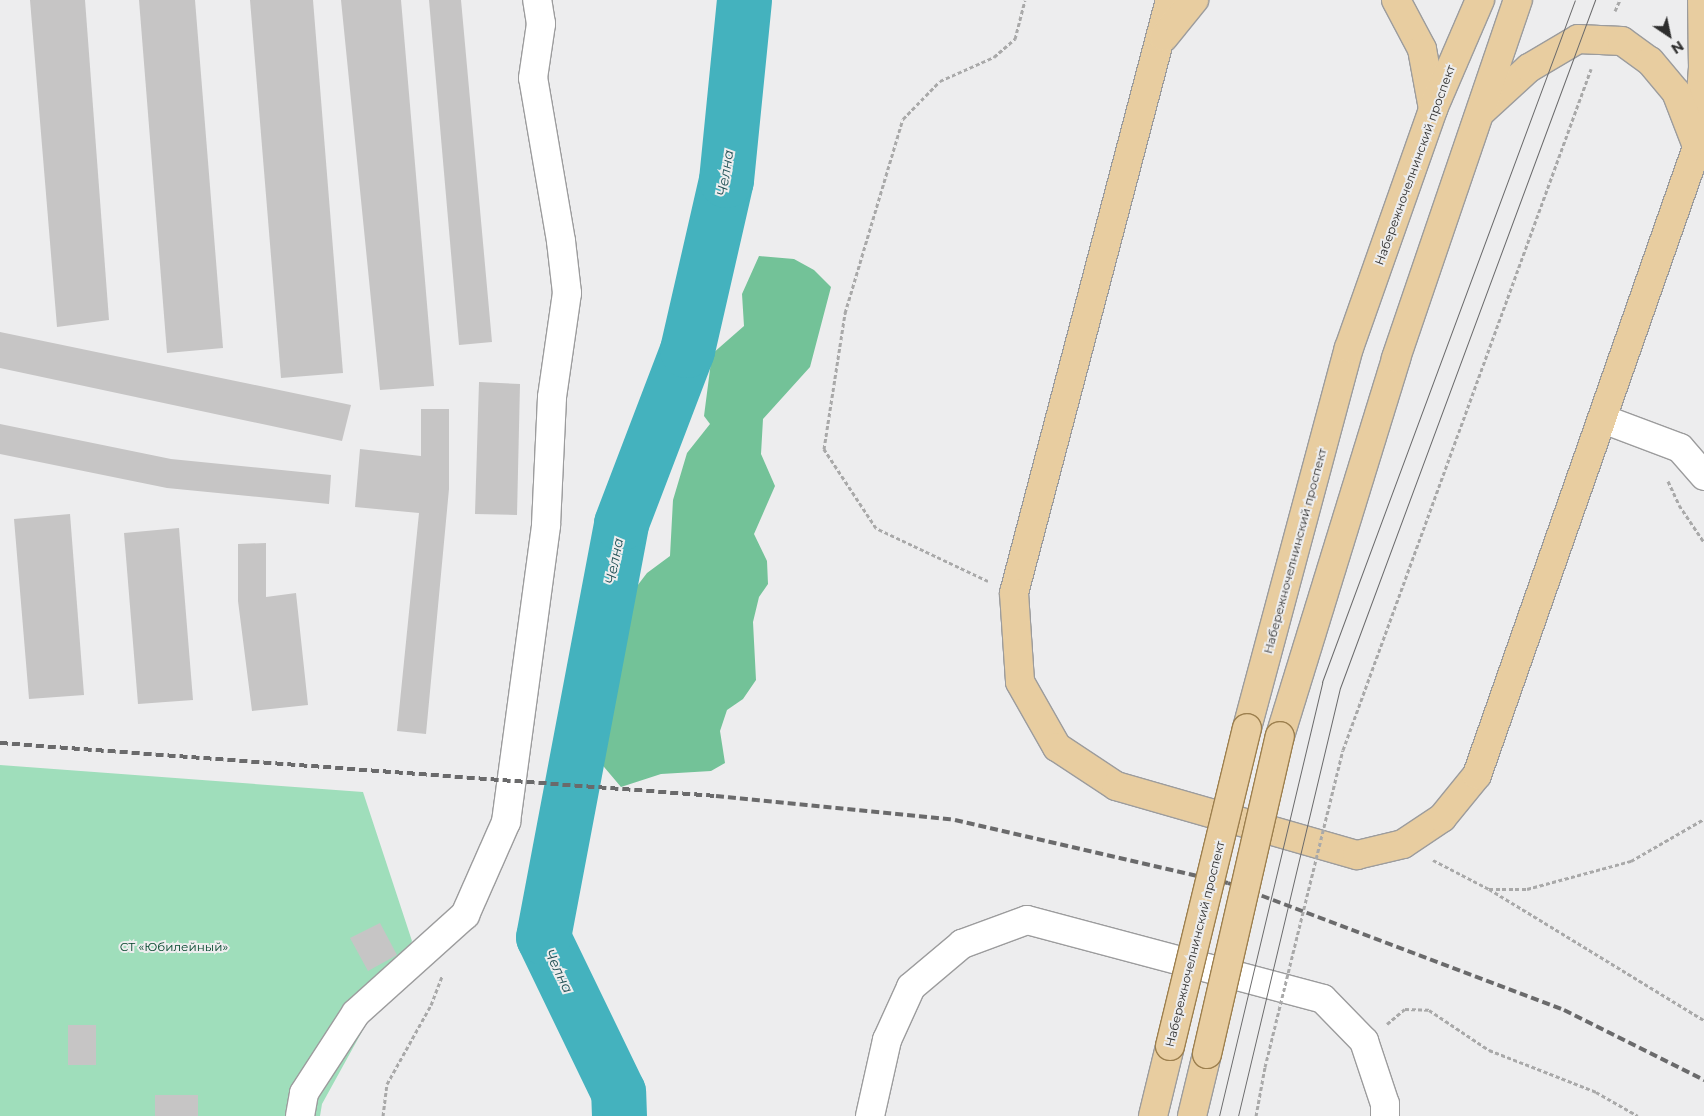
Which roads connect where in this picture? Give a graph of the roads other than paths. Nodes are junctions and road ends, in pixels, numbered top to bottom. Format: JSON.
{"nodes":[{"id":1,"x":537,"y":0,"type":"edge"},
{"id":2,"x":1170,"y":0,"type":"edge"},
{"id":3,"x":1194,"y":0,"type":"edge"},
{"id":4,"x":1396,"y":0,"type":"edge"},
{"id":5,"x":1480,"y":0,"type":"edge"},
{"id":6,"x":1518,"y":0,"type":"edge"},
{"id":7,"x":1702,"y":0,"type":"edge"},
{"id":8,"x":1160,"y":42,"type":"junction"},
{"id":9,"x":1433,"y":109,"type":"junction"},
{"id":10,"x":1479,"y":115,"type":"junction"},
{"id":11,"x":1697,"y":147,"type":"junction"},
{"id":12,"x":1603,"y":419,"type":"junction"},
{"id":13,"x":1692,"y":445,"type":"edge"},
{"id":14,"x":1704,"y":476,"type":"edge"},
{"id":15,"x":300,"y":1116,"type":"edge"},
{"id":16,"x":870,"y":1116,"type":"edge"},
{"id":17,"x":1153,"y":1116,"type":"edge"},
{"id":18,"x":1192,"y":1116,"type":"edge"},
{"id":19,"x":1385,"y":1116,"type":"edge"}],
"edges":[{"from":1,"to":15,"type":"street"},
{"from":2,"to":8,"type":"main road"},
{"from":3,"to":8,"type":"main road"},
{"from":4,"to":9,"type":"main road"},
{"from":5,"to":9,"type":"main road","name":"Набережночелнинский проспект"},
{"from":6,"to":10,"type":"main road"},
{"from":7,"to":11,"type":"main road"},
{"from":8,"to":12,"type":"main road"},
{"from":9,"to":17,"type":"main road","name":"Набережночелнинский проспект","bridge":true},
{"from":10,"to":11,"type":"main road"},
{"from":10,"to":18,"type":"main road","bridge":true},
{"from":11,"to":12,"type":"main road"},
{"from":12,"to":13,"type":"street"},
{"from":13,"to":14,"type":"street"},
{"from":16,"to":19,"type":"street"}]}
